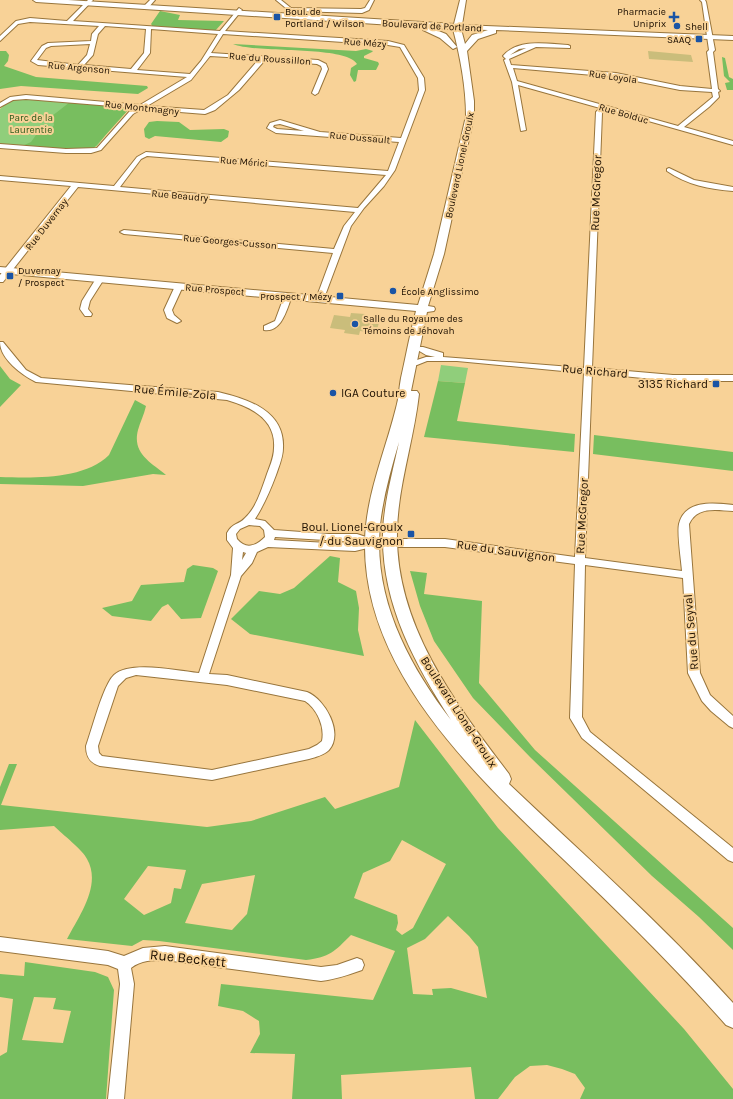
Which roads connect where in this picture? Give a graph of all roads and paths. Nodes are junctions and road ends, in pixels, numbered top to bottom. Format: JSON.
{"nodes":[{"id":1,"x":36,"y":0,"type":"edge"},
{"id":2,"x":278,"y":0,"type":"edge"},
{"id":3,"x":372,"y":0,"type":"edge"},
{"id":4,"x":463,"y":0,"type":"edge"},
{"id":5,"x":701,"y":0,"type":"edge"},
{"id":6,"x":87,"y":1,"type":"edge"},
{"id":7,"x":149,"y":4,"type":"edge"},
{"id":8,"x":238,"y":11,"type":"junction"},
{"id":9,"x":289,"y":11,"type":"junction"},
{"id":10,"x":68,"y":22,"type":"junction"},
{"id":11,"x":449,"y":23,"type":"junction"},
{"id":12,"x":409,"y":24,"type":"junction"},
{"id":13,"x":103,"y":25,"type":"junction"},
{"id":14,"x":457,"y":25,"type":"junction"},
{"id":15,"x":149,"y":28,"type":"junction"},
{"id":16,"x":530,"y":30,"type":"junction"},
{"id":17,"x":0,"y":32,"type":"edge"},
{"id":18,"x":7,"y":32,"type":"junction"},
{"id":19,"x":221,"y":33,"type":"junction"},
{"id":20,"x":733,"y":34,"type":"edge"},
{"id":21,"x":707,"y":35,"type":"junction"},
{"id":22,"x":733,"y":38,"type":"edge"},
{"id":23,"x":0,"y":39,"type":"edge"},
{"id":24,"x":93,"y":42,"type":"junction"},
{"id":25,"x":453,"y":47,"type":"junction"},
{"id":26,"x":568,"y":47,"type":"dead end"},
{"id":27,"x":463,"y":51,"type":"junction"},
{"id":28,"x":208,"y":54,"type":"junction"},
{"id":29,"x":263,"y":58,"type":"junction"},
{"id":30,"x":509,"y":66,"type":"junction"},
{"id":31,"x":79,"y":67,"type":"junction"},
{"id":32,"x":133,"y":71,"type":"junction"},
{"id":33,"x":465,"y":75,"type":"junction"},
{"id":34,"x":192,"y":76,"type":"junction"},
{"id":35,"x":515,"y":82,"type":"junction"},
{"id":36,"x":717,"y":91,"type":"junction"},
{"id":37,"x":315,"y":93,"type":"dead end"},
{"id":38,"x":0,"y":105,"type":"edge"},
{"id":39,"x":141,"y":107,"type":"junction"},
{"id":40,"x":605,"y":107,"type":"junction"},
{"id":41,"x":680,"y":128,"type":"junction"},
{"id":42,"x":523,"y":130,"type":"dead end"},
{"id":43,"x":319,"y":134,"type":"junction"},
{"id":44,"x":402,"y":140,"type":"junction"},
{"id":45,"x":733,"y":143,"type":"edge"},
{"id":46,"x":0,"y":146,"type":"edge"},
{"id":47,"x":669,"y":170,"type":"dead end"},
{"id":48,"x":390,"y":173,"type":"junction"},
{"id":49,"x":0,"y":178,"type":"edge"},
{"id":50,"x":76,"y":185,"type":"junction"},
{"id":51,"x":114,"y":189,"type":"junction"},
{"id":52,"x":733,"y":189,"type":"edge"},
{"id":53,"x":359,"y":210,"type":"junction"},
{"id":54,"x":124,"y":232,"type":"dead end"},
{"id":55,"x":337,"y":251,"type":"junction"},
{"id":56,"x":4,"y":270,"type":"edge"},
{"id":57,"x":100,"y":279,"type":"junction"},
{"id":58,"x":0,"y":280,"type":"edge"},
{"id":59,"x":179,"y":286,"type":"junction"},
{"id":60,"x":288,"y":296,"type":"junction"},
{"id":61,"x":320,"y":299,"type":"junction"},
{"id":62,"x":426,"y":308,"type":"junction"},
{"id":63,"x":88,"y":314,"type":"dead end"},
{"id":64,"x":177,"y":322,"type":"dead end"},
{"id":65,"x":267,"y":328,"type":"dead end"},
{"id":66,"x":0,"y":344,"type":"edge"},
{"id":67,"x":420,"y":349,"type":"junction"},
{"id":68,"x":457,"y":359,"type":"junction"},
{"id":69,"x":417,"y":364,"type":"junction"},
{"id":70,"x":589,"y":370,"type":"junction"},
{"id":71,"x":733,"y":378,"type":"edge"},
{"id":72,"x":262,"y":504,"type":"junction"},
{"id":73,"x":733,"y":508,"type":"edge"},
{"id":74,"x":248,"y":522,"type":"junction"},
{"id":75,"x":262,"y":523,"type":"junction"},
{"id":76,"x":269,"y":538,"type":"junction"},
{"id":77,"x":390,"y":542,"type":"junction"},
{"id":78,"x":372,"y":543,"type":"junction"},
{"id":79,"x":238,"y":548,"type":"junction"},
{"id":80,"x":253,"y":550,"type":"junction"},
{"id":81,"x":580,"y":562,"type":"junction"},
{"id":82,"x":236,"y":574,"type":"junction"},
{"id":83,"x":687,"y":575,"type":"junction"},
{"id":84,"x":203,"y":676,"type":"junction"},
{"id":85,"x":733,"y":723,"type":"edge"},
{"id":86,"x":545,"y":828,"type":"junction"},
{"id":87,"x":733,"y":856,"type":"edge"},
{"id":88,"x":0,"y":944,"type":"edge"},
{"id":89,"x":124,"y":965,"type":"junction"},
{"id":90,"x":357,"y":965,"type":"dead end"},
{"id":91,"x":733,"y":1018,"type":"edge"},
{"id":92,"x":116,"y":1099,"type":"edge"}],
"edges":[{"from":1,"to":6,"type":"main road","name":"Boulevard de Portland"},
{"from":2,"to":9,"type":"street"},
{"from":3,"to":9,"type":"street"},
{"from":4,"to":14,"type":"main road","name":"Boulevard Lionel-Groulx"},
{"from":5,"to":21,"type":"street"},
{"from":6,"to":7,"type":"main road","name":"Boulevard de Portland"},
{"from":6,"to":10,"type":"street"},
{"from":7,"to":8,"type":"main road","name":"Boulevard de Portland"},
{"from":8,"to":9,"type":"main road","name":"Boulevard de Portland"},
{"from":8,"to":12,"type":"main road","name":"Boulevard de Portland"},
{"from":8,"to":19,"type":"street"},
{"from":9,"to":11,"type":"main road","name":"Boulevard de Portland"},
{"from":10,"to":13,"type":"street","name":"Rue Mézy"},
{"from":10,"to":18,"type":"street","name":"Rue Mézy"},
{"from":11,"to":12,"type":"main road","name":"Boulevard de Portland"},
{"from":11,"to":14,"type":"main road","name":"Boulevard de Portland"},
{"from":11,"to":25,"type":"main road","name":"Boulevard Lionel-Groulx"},
{"from":12,"to":25,"type":"main road"},
{"from":13,"to":15,"type":"street","name":"Rue Mézy"},
{"from":13,"to":24,"type":"street"},
{"from":14,"to":16,"type":"main road","name":"Boulevard de Portland"},
{"from":14,"to":21,"type":"main road","name":"Boulevard de Portland"},
{"from":14,"to":27,"type":"main road","name":"Boulevard Lionel-Groulx"},
{"from":15,"to":19,"type":"street","name":"Rue Mézy"},
{"from":15,"to":32,"type":"street"},
{"from":16,"to":21,"type":"main road","name":"Boulevard de Portland"},
{"from":16,"to":27,"type":"main road"},
{"from":17,"to":18,"type":"street"},
{"from":18,"to":23,"type":"street","name":"Rue Mézy"},
{"from":19,"to":28,"type":"street"},
{"from":19,"to":44,"type":"street","name":"Rue Mézy"},
{"from":20,"to":21,"type":"main road","name":"Boulevard de Portland"},
{"from":21,"to":22,"type":"main road","name":"Boulevard de Portland"},
{"from":21,"to":36,"type":"street"},
{"from":24,"to":31,"type":"street"},
{"from":24,"to":31,"type":"street","name":"Rue Argenson"},
{"from":25,"to":33,"type":"main road","name":"Boulevard Lionel-Groulx"},
{"from":26,"to":30,"type":"street"},
{"from":27,"to":33,"type":"main road","name":"Boulevard Lionel-Groulx"},
{"from":28,"to":29,"type":"street","name":"Rue du Roussillon"},
{"from":28,"to":34,"type":"street"},
{"from":29,"to":37,"type":"street","name":"Rue du Roussillon"},
{"from":29,"to":39,"type":"street","name":"Rue Montmagny"},
{"from":30,"to":35,"type":"street"},
{"from":30,"to":36,"type":"street","name":"Rue Loyola"},
{"from":31,"to":32,"type":"street","name":"Rue Argenson"},
{"from":32,"to":34,"type":"street","name":"Rue Argenson"},
{"from":33,"to":62,"type":"main road","name":"Boulevard Lionel-Groulx"},
{"from":34,"to":39,"type":"street"},
{"from":35,"to":40,"type":"street","name":"Rue Bolduc"},
{"from":35,"to":42,"type":"street"},
{"from":36,"to":41,"type":"street"},
{"from":38,"to":39,"type":"street","name":"Rue Montmagny"},
{"from":39,"to":46,"type":"street"},
{"from":40,"to":41,"type":"street","name":"Rue Bolduc"},
{"from":40,"to":70,"type":"street","name":"Rue McGregor"},
{"from":41,"to":45,"type":"street","name":"Rue Bolduc"},
{"from":43,"to":43,"type":"street","name":"Rue Dussault"},
{"from":43,"to":44,"type":"street","name":"Rue Dussault"},
{"from":44,"to":48,"type":"street","name":"Rue Mézy"},
{"from":47,"to":52,"type":"street"},
{"from":48,"to":51,"type":"street","name":"Rue Mérici"},
{"from":48,"to":53,"type":"street","name":"Rue Mézy"},
{"from":49,"to":50,"type":"street","name":"Rue Beaudry"},
{"from":50,"to":51,"type":"street","name":"Rue Beaudry"},
{"from":50,"to":56,"type":"street","name":"Rue Duvernay"},
{"from":51,"to":53,"type":"street","name":"Rue Beaudry"},
{"from":53,"to":55,"type":"street","name":"Rue Mézy"},
{"from":54,"to":55,"type":"street","name":"Rue Georges-Cusson"},
{"from":55,"to":61,"type":"street","name":"Rue Mézy"},
{"from":56,"to":57,"type":"main road","name":"Rue Prospect"},
{"from":56,"to":58,"type":"street","name":"Rue Duvernay"},
{"from":57,"to":59,"type":"main road","name":"Rue Prospect"},
{"from":57,"to":63,"type":"street"},
{"from":59,"to":60,"type":"main road","name":"Rue Prospect"},
{"from":59,"to":64,"type":"street"},
{"from":60,"to":61,"type":"main road","name":"Rue Prospect"},
{"from":60,"to":65,"type":"street"},
{"from":61,"to":62,"type":"main road","name":"Rue Prospect"},
{"from":62,"to":67,"type":"main road","name":"Boulevard Lionel-Groulx"},
{"from":62,"to":78,"type":"main road","name":"Boulevard Lionel-Groulx"},
{"from":66,"to":72,"type":"street","name":"Rue Émile-Zola"},
{"from":67,"to":68,"type":"street","name":"Rue Richard"},
{"from":67,"to":69,"type":"main road","name":"Boulevard Lionel-Groulx"},
{"from":68,"to":69,"type":"street","name":"Rue Richard"},
{"from":68,"to":70,"type":"street","name":"Rue Richard"},
{"from":69,"to":77,"type":"main road","name":"Boulevard Lionel-Groulx"},
{"from":70,"to":71,"type":"street","name":"Rue Richard"},
{"from":70,"to":81,"type":"street","name":"Rue McGregor"},
{"from":72,"to":74,"type":"street","name":"Rue Émile-Zola"},
{"from":72,"to":75,"type":"street","name":"Rue Émile-Zola"},
{"from":73,"to":83,"type":"street","name":"Rue du Seyval"},
{"from":74,"to":75,"type":"street"},
{"from":74,"to":79,"type":"street"},
{"from":75,"to":76,"type":"street"},
{"from":76,"to":78,"type":"street","name":"Rue du Sauvignon"},
{"from":76,"to":80,"type":"street"},
{"from":77,"to":78,"type":"street","name":"Rue du Sauvignon"},
{"from":77,"to":81,"type":"street","name":"Rue du Sauvignon"},
{"from":77,"to":86,"type":"main road","name":"Boulevard Lionel-Groulx"},
{"from":78,"to":86,"type":"main road","name":"Boulevard Lionel-Groulx"},
{"from":79,"to":80,"type":"street"},
{"from":79,"to":82,"type":"street"},
{"from":80,"to":82,"type":"street"},
{"from":81,"to":83,"type":"street","name":"Rue du Sauvignon"},
{"from":81,"to":87,"type":"street","name":"Rue McGregor"},
{"from":82,"to":84,"type":"street"},
{"from":83,"to":85,"type":"street","name":"Rue du Seyval"},
{"from":84,"to":84,"type":"street"},
{"from":86,"to":91,"type":"main road","name":"Boulevard Lionel-Groulx"},
{"from":88,"to":89,"type":"street"},
{"from":89,"to":90,"type":"street","name":"Rue Beckett"},
{"from":89,"to":92,"type":"street"}]}
